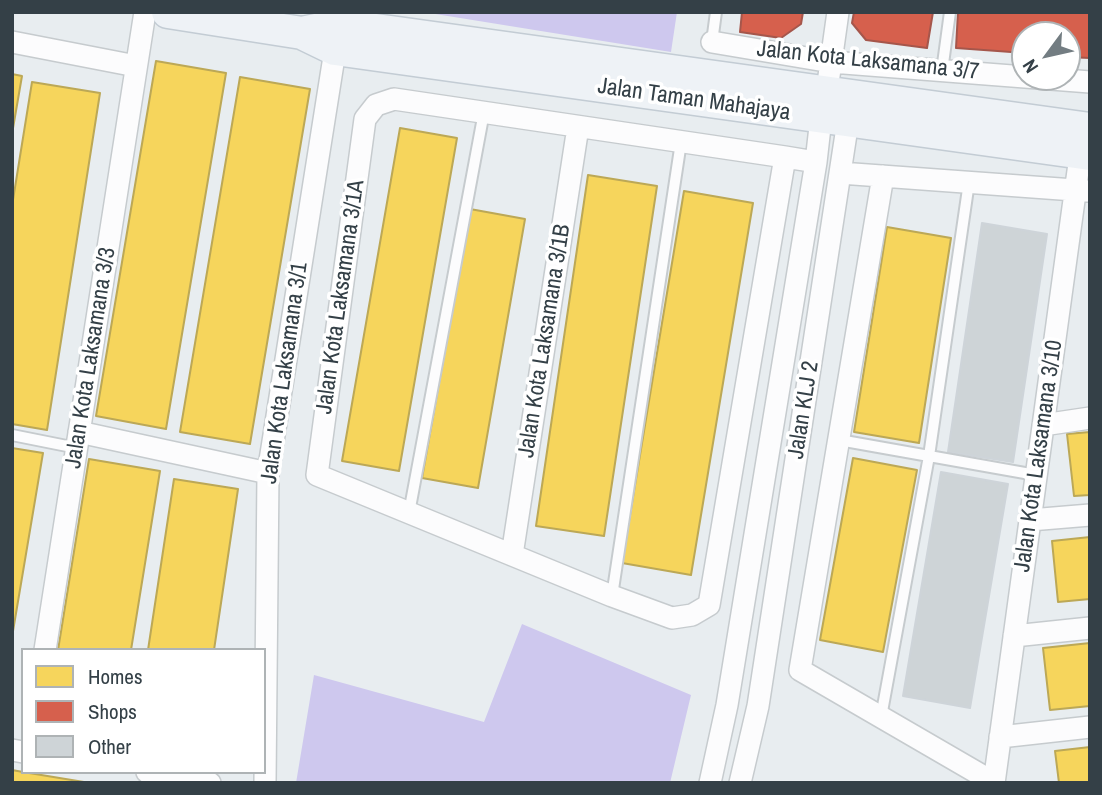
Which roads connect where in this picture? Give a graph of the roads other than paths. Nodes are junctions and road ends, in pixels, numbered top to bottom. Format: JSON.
{"nodes":[{"id":1,"x":145,"y":12,"type":"edge"},
{"id":2,"x":168,"y":12,"type":"edge"},
{"id":3,"x":716,"y":12,"type":"edge"},
{"id":4,"x":838,"y":12,"type":"edge"},
{"id":5,"x":950,"y":12,"type":"edge"},
{"id":6,"x":339,"y":29,"type":"edge"},
{"id":7,"x":12,"y":42,"type":"edge"},
{"id":8,"x":712,"y":42,"type":"joint"},
{"id":9,"x":831,"y":62,"type":"junction"},
{"id":10,"x":136,"y":66,"type":"junction"},
{"id":11,"x":942,"y":71,"type":"junction"},
{"id":12,"x":1011,"y":76,"type":"edge"},
{"id":13,"x":832,"y":110,"type":"junction"},
{"id":14,"x":484,"y":112,"type":"junction"},
{"id":15,"x":578,"y":127,"type":"junction"},
{"id":16,"x":681,"y":142,"type":"junction"},
{"id":17,"x":1086,"y":142,"type":"edge"},
{"id":18,"x":785,"y":158,"type":"junction"},
{"id":19,"x":816,"y":162,"type":"junction"},
{"id":20,"x":840,"y":173,"type":"junction"},
{"id":21,"x":883,"y":176,"type":"junction"},
{"id":22,"x":969,"y":182,"type":"junction"},
{"id":23,"x":1083,"y":190,"type":"edge"},
{"id":24,"x":1090,"y":418,"type":"edge"},
{"id":25,"x":1043,"y":425,"type":"junction"},
{"id":26,"x":12,"y":435,"type":"edge"},
{"id":27,"x":78,"y":440,"type":"junction"},
{"id":28,"x":839,"y":440,"type":"junction"},
{"id":29,"x":929,"y":456,"type":"junction"},
{"id":30,"x":268,"y":473,"type":"junction"},
{"id":31,"x":1037,"y":475,"type":"junction"},
{"id":32,"x":409,"y":513,"type":"junction"},
{"id":33,"x":1090,"y":515,"type":"edge"},
{"id":34,"x":1030,"y":520,"type":"junction"},
{"id":35,"x":512,"y":555,"type":"junction"},
{"id":36,"x":611,"y":596,"type":"junction"},
{"id":37,"x":1090,"y":628,"type":"edge"},
{"id":38,"x":1014,"y":636,"type":"junction"},
{"id":39,"x":45,"y":648,"type":"edge"},
{"id":40,"x":266,"y":680,"type":"edge"},
{"id":41,"x":881,"y":717,"type":"junction"},
{"id":42,"x":1090,"y":727,"type":"edge"},
{"id":43,"x":1000,"y":737,"type":"junction"},
{"id":44,"x":158,"y":774,"type":"edge"},
{"id":45,"x":993,"y":782,"type":"edge"},
{"id":46,"x":210,"y":783,"type":"edge"},
{"id":47,"x":710,"y":783,"type":"edge"},
{"id":48,"x":740,"y":783,"type":"edge"}],
"edges":[{"from":1,"to":10,"type":"street","name":"Jalan Kota Laksamana 3/3"},
{"from":2,"to":6,"type":"street","name":"Jalan Taman Mahajaya"},
{"from":3,"to":8,"type":"lane"},
{"from":4,"to":9,"type":"street"},
{"from":5,"to":11,"type":"lane"},
{"from":6,"to":13,"type":"street","name":"Jalan Taman Mahajaya"},
{"from":6,"to":13,"type":"street","name":"Jalan Taman Mahajaya"},
{"from":6,"to":30,"type":"street","name":"Jalan Kota Laksamana 3/1"},
{"from":7,"to":10,"type":"street"},
{"from":8,"to":9,"type":"street","name":"Jalan Kota Laksamana 3/7"},
{"from":9,"to":11,"type":"street","name":"Jalan Kota Laksamana 3/7"},
{"from":9,"to":13,"type":"street"},
{"from":10,"to":27,"type":"street","name":"Jalan Kota Laksamana 3/3"},
{"from":11,"to":12,"type":"street","name":"Jalan Kota Laksamana 3/7"},
{"from":13,"to":17,"type":"street","name":"Jalan Taman Mahajaya"},
{"from":13,"to":17,"type":"street","name":"Jalan Taman Mahajaya"},
{"from":13,"to":19,"type":"street","name":"Jalan KLJ 2"},
{"from":13,"to":20,"type":"street","name":"Jalan KLJ 2"},
{"from":14,"to":15,"type":"street"},
{"from":14,"to":32,"type":"lane"},
{"from":14,"to":32,"type":"street","name":"Jalan Kota Laksamana 3/1A"},
{"from":15,"to":16,"type":"street"},
{"from":15,"to":35,"type":"street","name":"Jalan Kota Laksamana 3/1B"},
{"from":16,"to":18,"type":"street"},
{"from":16,"to":36,"type":"lane"},
{"from":17,"to":23,"type":"street","name":"Jalan Kota Laksamana 3/10"},
{"from":18,"to":19,"type":"street"},
{"from":18,"to":36,"type":"street"},
{"from":19,"to":47,"type":"street","name":"Jalan KLJ 2"},
{"from":20,"to":21,"type":"street"},
{"from":20,"to":48,"type":"street","name":"Jalan KLJ 2"},
{"from":21,"to":22,"type":"street"},
{"from":21,"to":28,"type":"street"},
{"from":22,"to":23,"type":"street"},
{"from":22,"to":29,"type":"lane"},
{"from":23,"to":25,"type":"street","name":"Jalan Kota Laksamana 3/10"},
{"from":24,"to":25,"type":"street"},
{"from":25,"to":31,"type":"street","name":"Jalan Kota Laksamana 3/10"},
{"from":26,"to":27,"type":"lane"},
{"from":27,"to":30,"type":"street"},
{"from":27,"to":39,"type":"street","name":"Jalan Kota Laksamana 3/3"},
{"from":28,"to":29,"type":"lane"},
{"from":28,"to":41,"type":"street"},
{"from":29,"to":31,"type":"lane"},
{"from":29,"to":41,"type":"lane"},
{"from":30,"to":40,"type":"street","name":"Jalan Kota Laksamana 3/1"},
{"from":31,"to":34,"type":"street","name":"Jalan Kota Laksamana 3/10"},
{"from":32,"to":35,"type":"street"},
{"from":33,"to":34,"type":"street"},
{"from":34,"to":38,"type":"street","name":"Jalan Kota Laksamana 3/10"},
{"from":35,"to":36,"type":"street"},
{"from":37,"to":38,"type":"street"},
{"from":38,"to":43,"type":"street","name":"Jalan Kota Laksamana 3/10"},
{"from":41,"to":45,"type":"street"},
{"from":42,"to":43,"type":"street"},
{"from":43,"to":45,"type":"street","name":"Jalan Kota Laksamana 3/10"},
{"from":44,"to":46,"type":"street"}]}
